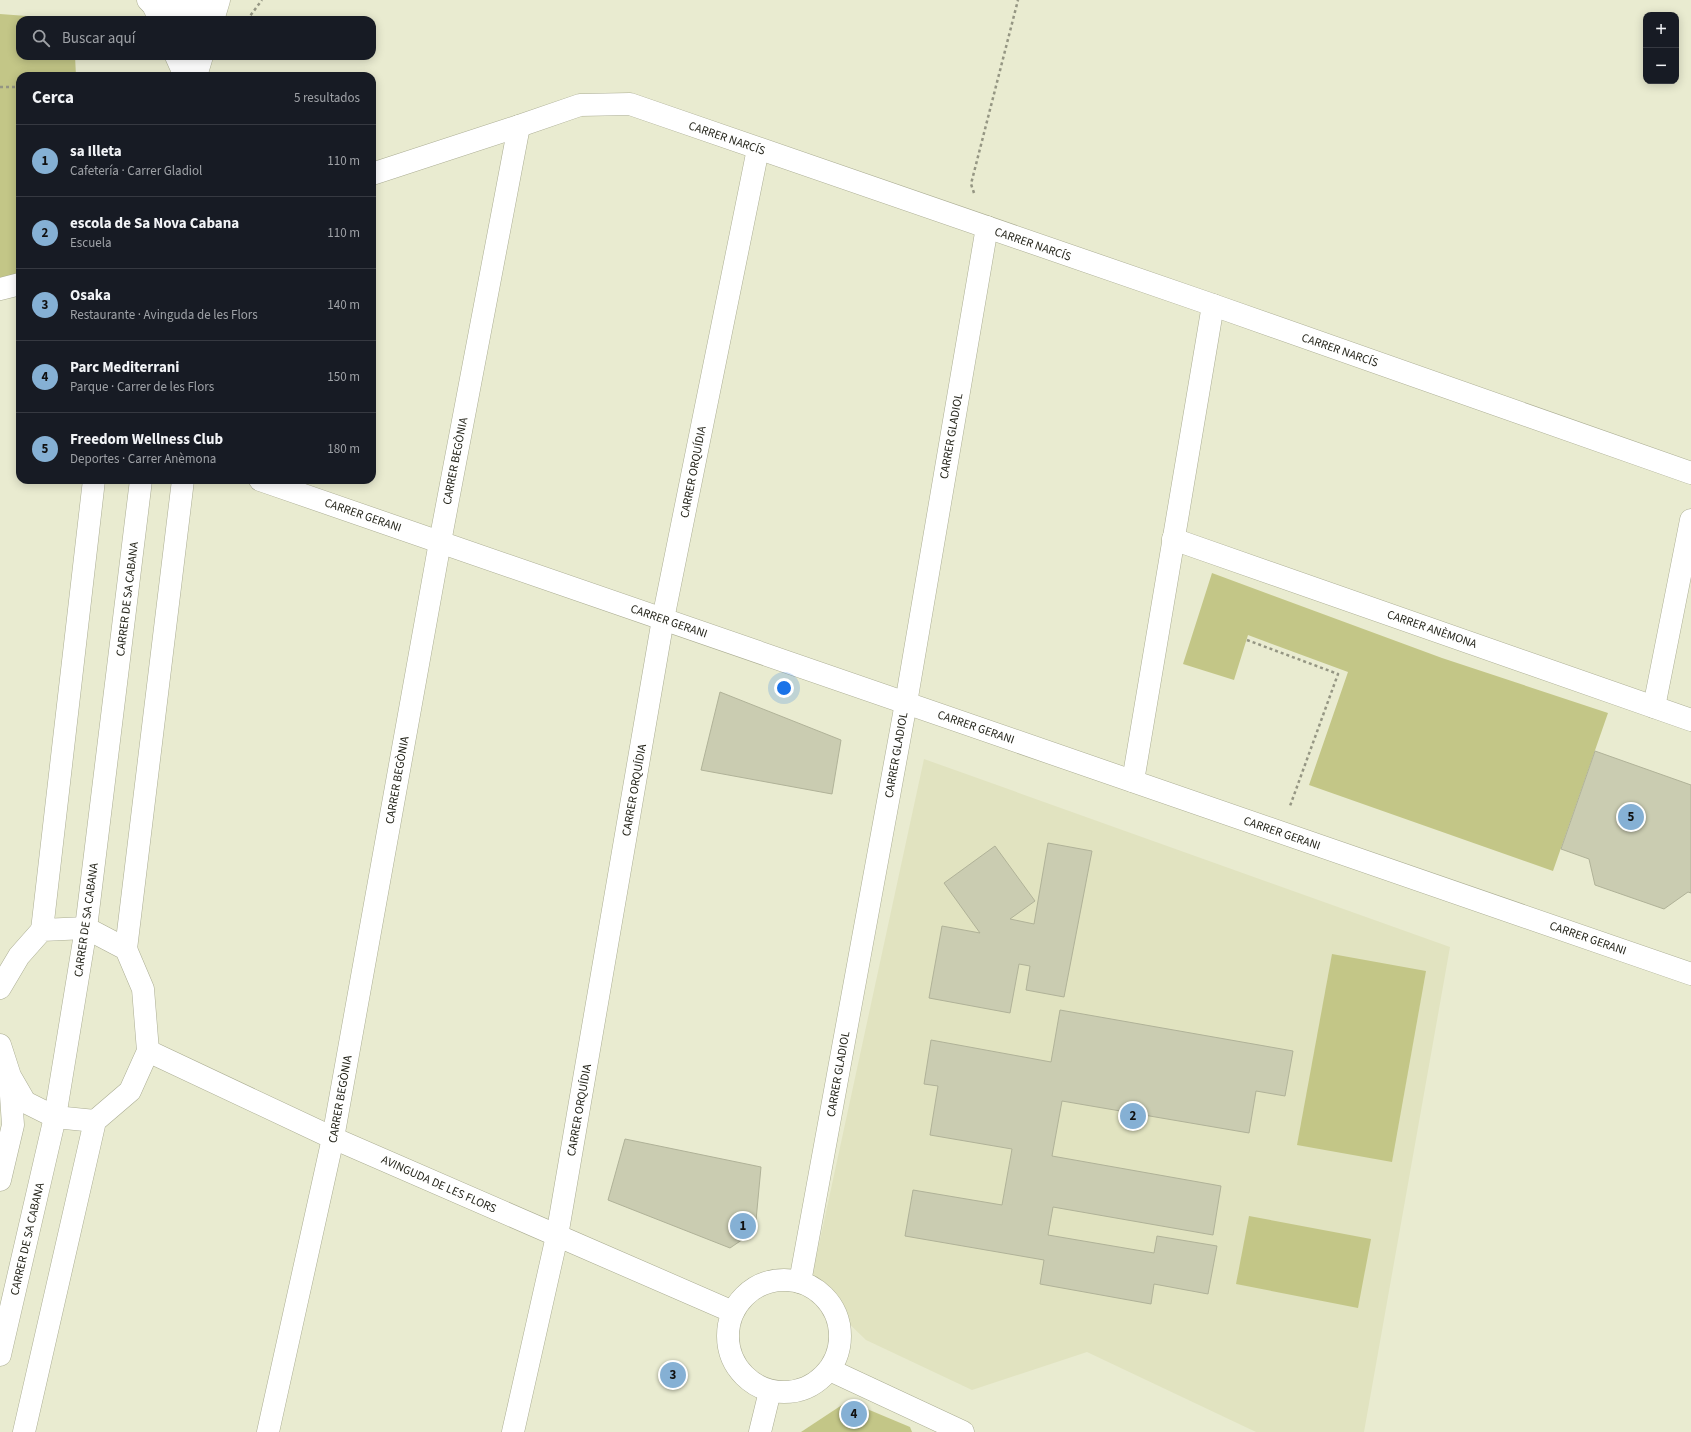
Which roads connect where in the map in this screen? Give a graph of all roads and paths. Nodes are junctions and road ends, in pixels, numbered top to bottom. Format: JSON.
{"nodes":[{"id":1,"x":212,"y":0,"type":"edge"},
{"id":2,"x":219,"y":0,"type":"edge"},
{"id":3,"x":262,"y":0,"type":"edge"},
{"id":4,"x":1018,"y":0,"type":"edge"},
{"id":5,"x":154,"y":8,"type":"edge"},
{"id":6,"x":214,"y":16,"type":"edge"},
{"id":7,"x":250,"y":16,"type":"edge"},
{"id":8,"x":178,"y":60,"type":"edge"},
{"id":9,"x":201,"y":60,"type":"edge"},
{"id":10,"x":182,"y":72,"type":"edge"},
{"id":11,"x":197,"y":72,"type":"edge"},
{"id":12,"x":0,"y":87,"type":"edge"},
{"id":13,"x":16,"y":87,"type":"edge"},
{"id":14,"x":519,"y":126,"type":"junction"},
{"id":15,"x":758,"y":149,"type":"junction"},
{"id":16,"x":376,"y":173,"type":"edge"},
{"id":17,"x":987,"y":228,"type":"junction"},
{"id":18,"x":16,"y":285,"type":"edge"},
{"id":19,"x":0,"y":289,"type":"edge"},
{"id":20,"x":1213,"y":305,"type":"junction"},
{"id":21,"x":1691,"y":473,"type":"edge"},
{"id":22,"x":94,"y":484,"type":"edge"},
{"id":23,"x":141,"y":484,"type":"edge"},
{"id":24,"x":183,"y":484,"type":"edge"},
{"id":25,"x":272,"y":484,"type":"edge"},
{"id":26,"x":1691,"y":520,"type":"edge"},
{"id":27,"x":1173,"y":539,"type":"junction"},
{"id":28,"x":440,"y":542,"type":"junction"},
{"id":29,"x":663,"y":619,"type":"junction"},
{"id":30,"x":1246,"y":640,"type":"dead end"},
{"id":31,"x":906,"y":703,"type":"junction"},
{"id":32,"x":1654,"y":707,"type":"junction"},
{"id":33,"x":1691,"y":720,"type":"edge"},
{"id":34,"x":1133,"y":781,"type":"junction"},
{"id":35,"x":1281,"y":832,"type":"junction"},
{"id":36,"x":86,"y":928,"type":"junction"},
{"id":37,"x":42,"y":930,"type":"junction"},
{"id":38,"x":126,"y":949,"type":"junction"},
{"id":39,"x":1691,"y":974,"type":"edge"},
{"id":40,"x":0,"y":988,"type":"edge"},
{"id":41,"x":0,"y":1045,"type":"edge"},
{"id":42,"x":148,"y":1051,"type":"junction"},
{"id":43,"x":10,"y":1076,"type":"junction"},
{"id":44,"x":55,"y":1117,"type":"junction"},
{"id":45,"x":95,"y":1121,"type":"junction"},
{"id":46,"x":333,"y":1138,"type":"junction"},
{"id":47,"x":0,"y":1180,"type":"edge"},
{"id":48,"x":557,"y":1236,"type":"junction"},
{"id":49,"x":800,"y":1282,"type":"junction"},
{"id":50,"x":733,"y":1312,"type":"junction"},
{"id":51,"x":0,"y":1355,"type":"edge"},
{"id":52,"x":830,"y":1370,"type":"junction"},
{"id":53,"x":770,"y":1391,"type":"junction"},
{"id":54,"x":24,"y":1432,"type":"edge"},
{"id":55,"x":268,"y":1432,"type":"edge"},
{"id":56,"x":513,"y":1432,"type":"edge"},
{"id":57,"x":760,"y":1432,"type":"edge"},
{"id":58,"x":962,"y":1432,"type":"edge"}],
"edges":[{"from":1,"to":5,"type":"street"},
{"from":2,"to":6,"type":"street"},
{"from":3,"to":7,"type":"path"},
{"from":4,"to":17,"type":"path"},
{"from":8,"to":10,"type":"street"},
{"from":9,"to":11,"type":"street"},
{"from":12,"to":13,"type":"path"},
{"from":14,"to":15,"type":"street","name":"CARRER NARCÍS"},
{"from":14,"to":16,"type":"street","name":"CARRER NARCÍS"},
{"from":14,"to":28,"type":"street","name":"CARRER BEGÒNIA"},
{"from":15,"to":17,"type":"street","name":"CARRER NARCÍS"},
{"from":15,"to":29,"type":"street","name":"CARRER ORQUÍDIA"},
{"from":17,"to":20,"type":"street","name":"CARRER NARCÍS"},
{"from":17,"to":31,"type":"street","name":"CARRER GLADIOL"},
{"from":18,"to":19,"type":"street"},
{"from":20,"to":21,"type":"street","name":"CARRER NARCÍS"},
{"from":20,"to":27,"type":"street"},
{"from":22,"to":37,"type":"street"},
{"from":23,"to":36,"type":"street","name":"CARRER DE SA CABANA"},
{"from":24,"to":38,"type":"street"},
{"from":25,"to":28,"type":"street","name":"CARRER GERANI"},
{"from":26,"to":32,"type":"street"},
{"from":27,"to":32,"type":"street","name":"CARRER ANÈMONA"},
{"from":27,"to":34,"type":"street"},
{"from":28,"to":29,"type":"street","name":"CARRER GERANI"},
{"from":28,"to":46,"type":"street","name":"CARRER BEGÒNIA"},
{"from":29,"to":31,"type":"street","name":"CARRER GERANI"},
{"from":29,"to":48,"type":"street","name":"CARRER ORQUÍDIA"},
{"from":30,"to":35,"type":"path"},
{"from":31,"to":34,"type":"street","name":"CARRER GERANI"},
{"from":31,"to":49,"type":"street","name":"CARRER GLADIOL"},
{"from":32,"to":33,"type":"street","name":"CARRER ANÈMONA"},
{"from":34,"to":35,"type":"street","name":"CARRER GERANI"},
{"from":35,"to":39,"type":"street","name":"CARRER GERANI"},
{"from":36,"to":37,"type":"street"},
{"from":36,"to":38,"type":"street"},
{"from":36,"to":44,"type":"street","name":"CARRER DE SA CABANA"},
{"from":37,"to":40,"type":"street"},
{"from":38,"to":42,"type":"street"},
{"from":41,"to":43,"type":"street"},
{"from":42,"to":45,"type":"street"},
{"from":42,"to":46,"type":"street","name":"AVINGUDA DE LES FLORS"},
{"from":43,"to":44,"type":"street"},
{"from":43,"to":47,"type":"street"},
{"from":44,"to":45,"type":"street"},
{"from":44,"to":51,"type":"street","name":"CARRER DE SA CABANA"},
{"from":45,"to":54,"type":"street"},
{"from":46,"to":48,"type":"street","name":"AVINGUDA DE LES FLORS"},
{"from":46,"to":55,"type":"street","name":"CARRER BEGÒNIA"},
{"from":48,"to":50,"type":"street","name":"AVINGUDA DE LES FLORS"},
{"from":48,"to":56,"type":"street","name":"CARRER ORQUÍDIA"},
{"from":49,"to":50,"type":"street"},
{"from":49,"to":52,"type":"street"},
{"from":50,"to":53,"type":"street"},
{"from":52,"to":53,"type":"street"},
{"from":52,"to":58,"type":"street"},
{"from":53,"to":57,"type":"street"}]}
